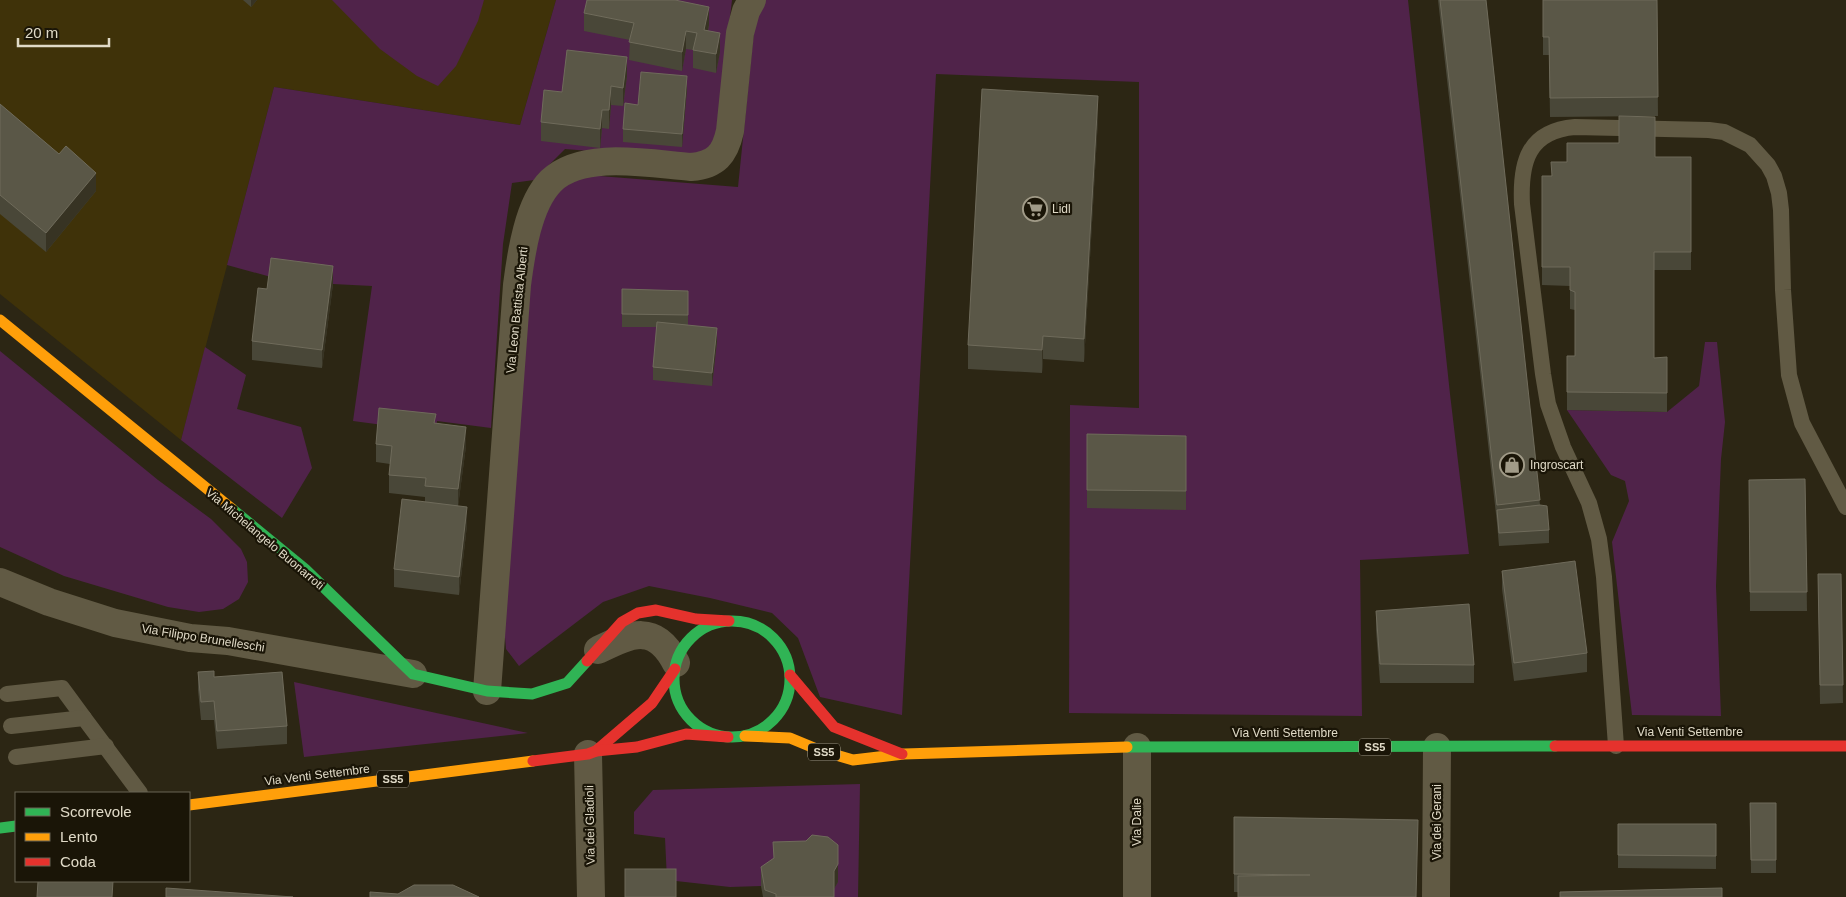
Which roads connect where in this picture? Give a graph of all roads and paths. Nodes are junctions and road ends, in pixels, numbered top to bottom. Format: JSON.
{"nodes":[{"id":1,"x":752,"y":0,"type":"edge"},
{"id":2,"x":0,"y":320,"type":"edge"},
{"id":3,"x":1846,"y":507,"type":"edge"},
{"id":4,"x":0,"y":582,"type":"edge"},
{"id":5,"x":729,"y":621,"type":"junction"},
{"id":6,"x":598,"y":650,"type":"junction"},
{"id":7,"x":676,"y":666,"type":"junction"},
{"id":8,"x":413,"y":674,"type":"junction"},
{"id":9,"x":790,"y":675,"type":"junction"},
{"id":10,"x":487,"y":691,"type":"junction"},
{"id":11,"x":7,"y":694,"type":"dead end"},
{"id":12,"x":84,"y":718,"type":"junction"},
{"id":13,"x":11,"y":726,"type":"dead end"},
{"id":14,"x":745,"y":736,"type":"junction"},
{"id":15,"x":728,"y":737,"type":"junction"},
{"id":16,"x":106,"y":746,"type":"junction"},
{"id":17,"x":1616,"y":746,"type":"junction"},
{"id":18,"x":1846,"y":746,"type":"edge"},
{"id":19,"x":1137,"y":747,"type":"junction"},
{"id":20,"x":1437,"y":747,"type":"junction"},
{"id":21,"x":592,"y":752,"type":"junction"},
{"id":22,"x":904,"y":754,"type":"junction"},
{"id":23,"x":16,"y":757,"type":"dead end"},
{"id":24,"x":139,"y":792,"type":"edge"},
{"id":25,"x":190,"y":806,"type":"edge"},
{"id":26,"x":15,"y":826,"type":"edge"},
{"id":27,"x":0,"y":828,"type":"edge"},
{"id":28,"x":591,"y":897,"type":"edge"},
{"id":29,"x":1137,"y":897,"type":"edge"},
{"id":30,"x":1436,"y":897,"type":"edge"}],
"edges":[{"from":1,"to":10,"type":"street","name":"Via Leon Battista Alberti"},
{"from":2,"to":8,"type":"main road","name":"Via Michelangelo Buonarroti"},
{"from":3,"to":17,"type":"lane"},
{"from":4,"to":8,"type":"street","name":"Via Filippo Brunelleschi"},
{"from":5,"to":6,"type":"main road"},
{"from":5,"to":7,"type":"main road","name":"Via Venti Settembre","number":"SS5"},
{"from":5,"to":9,"type":"main road","name":"Via Venti Settembre","number":"SS5"},
{"from":6,"to":7,"type":"street"},
{"from":6,"to":10,"type":"main road"},
{"from":7,"to":15,"type":"main road","name":"Via Venti Settembre","number":"SS5"},
{"from":7,"to":21,"type":"main road","name":"Via Venti Settembre","number":"SS5"},
{"from":8,"to":10,"type":"main road"},
{"from":9,"to":14,"type":"main road","name":"Via Venti Settembre","number":"SS5"},
{"from":9,"to":22,"type":"main road","name":"Via Venti Settembre","number":"SS5"},
{"from":11,"to":12,"type":"lane"},
{"from":12,"to":13,"type":"lane"},
{"from":12,"to":16,"type":"lane"},
{"from":14,"to":15,"type":"main road","name":"Via Venti Settembre","number":"SS5"},
{"from":14,"to":22,"type":"main road","name":"Via Venti Settembre","number":"SS5"},
{"from":15,"to":21,"type":"main road","name":"Via Venti Settembre","number":"SS5"},
{"from":16,"to":23,"type":"lane"},
{"from":16,"to":24,"type":"lane"},
{"from":17,"to":18,"type":"main road","name":"Via Venti Settembre","number":"SS5"},
{"from":17,"to":20,"type":"main road","name":"Via Venti Settembre","number":"SS5"},
{"from":19,"to":20,"type":"main road","name":"Via Venti Settembre","number":"SS5"},
{"from":19,"to":22,"type":"main road","name":"Via Venti Settembre","number":"SS5"},
{"from":19,"to":29,"type":"street","name":"Via Dalie"},
{"from":20,"to":30,"type":"street","name":"Via dei Gerani"},
{"from":21,"to":25,"type":"main road","name":"Via Venti Settembre","number":"SS5"},
{"from":21,"to":28,"type":"street","name":"Via dei Gladioli"},
{"from":26,"to":27,"type":"main road"}]}
